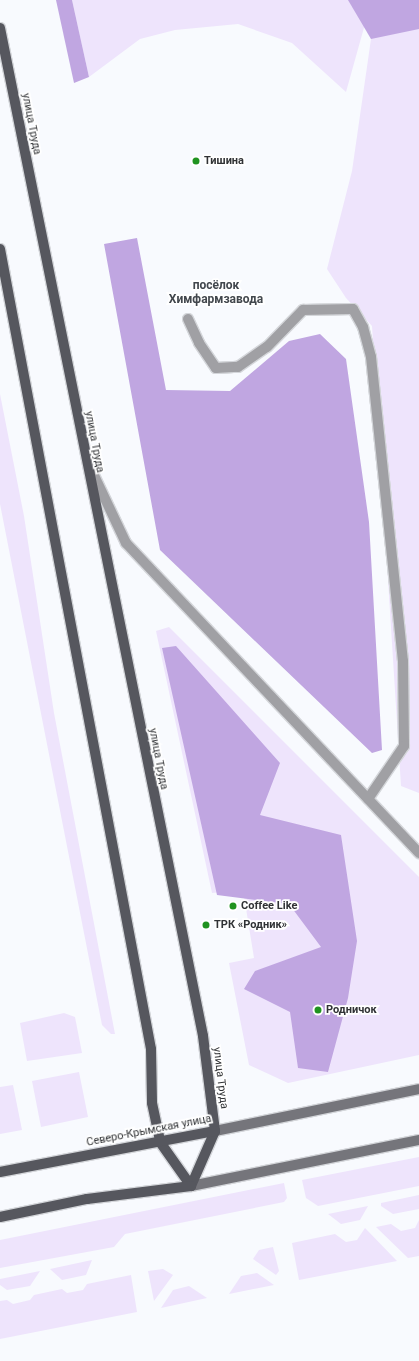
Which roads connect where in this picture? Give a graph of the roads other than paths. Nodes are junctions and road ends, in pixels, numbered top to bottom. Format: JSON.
{"nodes":[{"id":1,"x":0,"y":28,"type":"edge"},
{"id":2,"x":0,"y":249,"type":"edge"},
{"id":3,"x":188,"y":319,"type":"dead end"},
{"id":4,"x":85,"y":455,"type":"junction"},
{"id":5,"x":368,"y":799,"type":"junction"},
{"id":6,"x":419,"y":853,"type":"edge"},
{"id":7,"x":419,"y":1089,"type":"edge"},
{"id":8,"x":215,"y":1131,"type":"junction"},
{"id":9,"x":419,"y":1140,"type":"edge"},
{"id":10,"x":160,"y":1142,"type":"junction"},
{"id":11,"x":0,"y":1172,"type":"edge"},
{"id":12,"x":191,"y":1186,"type":"junction"},
{"id":13,"x":0,"y":1217,"type":"edge"}],
"edges":[{"from":1,"to":4,"type":"main road","name":"улица Труда"},
{"from":2,"to":10,"type":"main road"},
{"from":3,"to":5,"type":"street"},
{"from":4,"to":5,"type":"street"},
{"from":4,"to":8,"type":"main road","name":"улица Труда"},
{"from":5,"to":6,"type":"street"},
{"from":7,"to":8,"type":"street","name":"Северо-Крымская улица"},
{"from":8,"to":10,"type":"main road","name":"Северо-Крымская улица"},
{"from":8,"to":12,"type":"main road"},
{"from":9,"to":12,"type":"street"},
{"from":10,"to":11,"type":"main road","name":"Северо-Крымская улица"},
{"from":10,"to":12,"type":"main road"},
{"from":12,"to":13,"type":"main road"}]}
